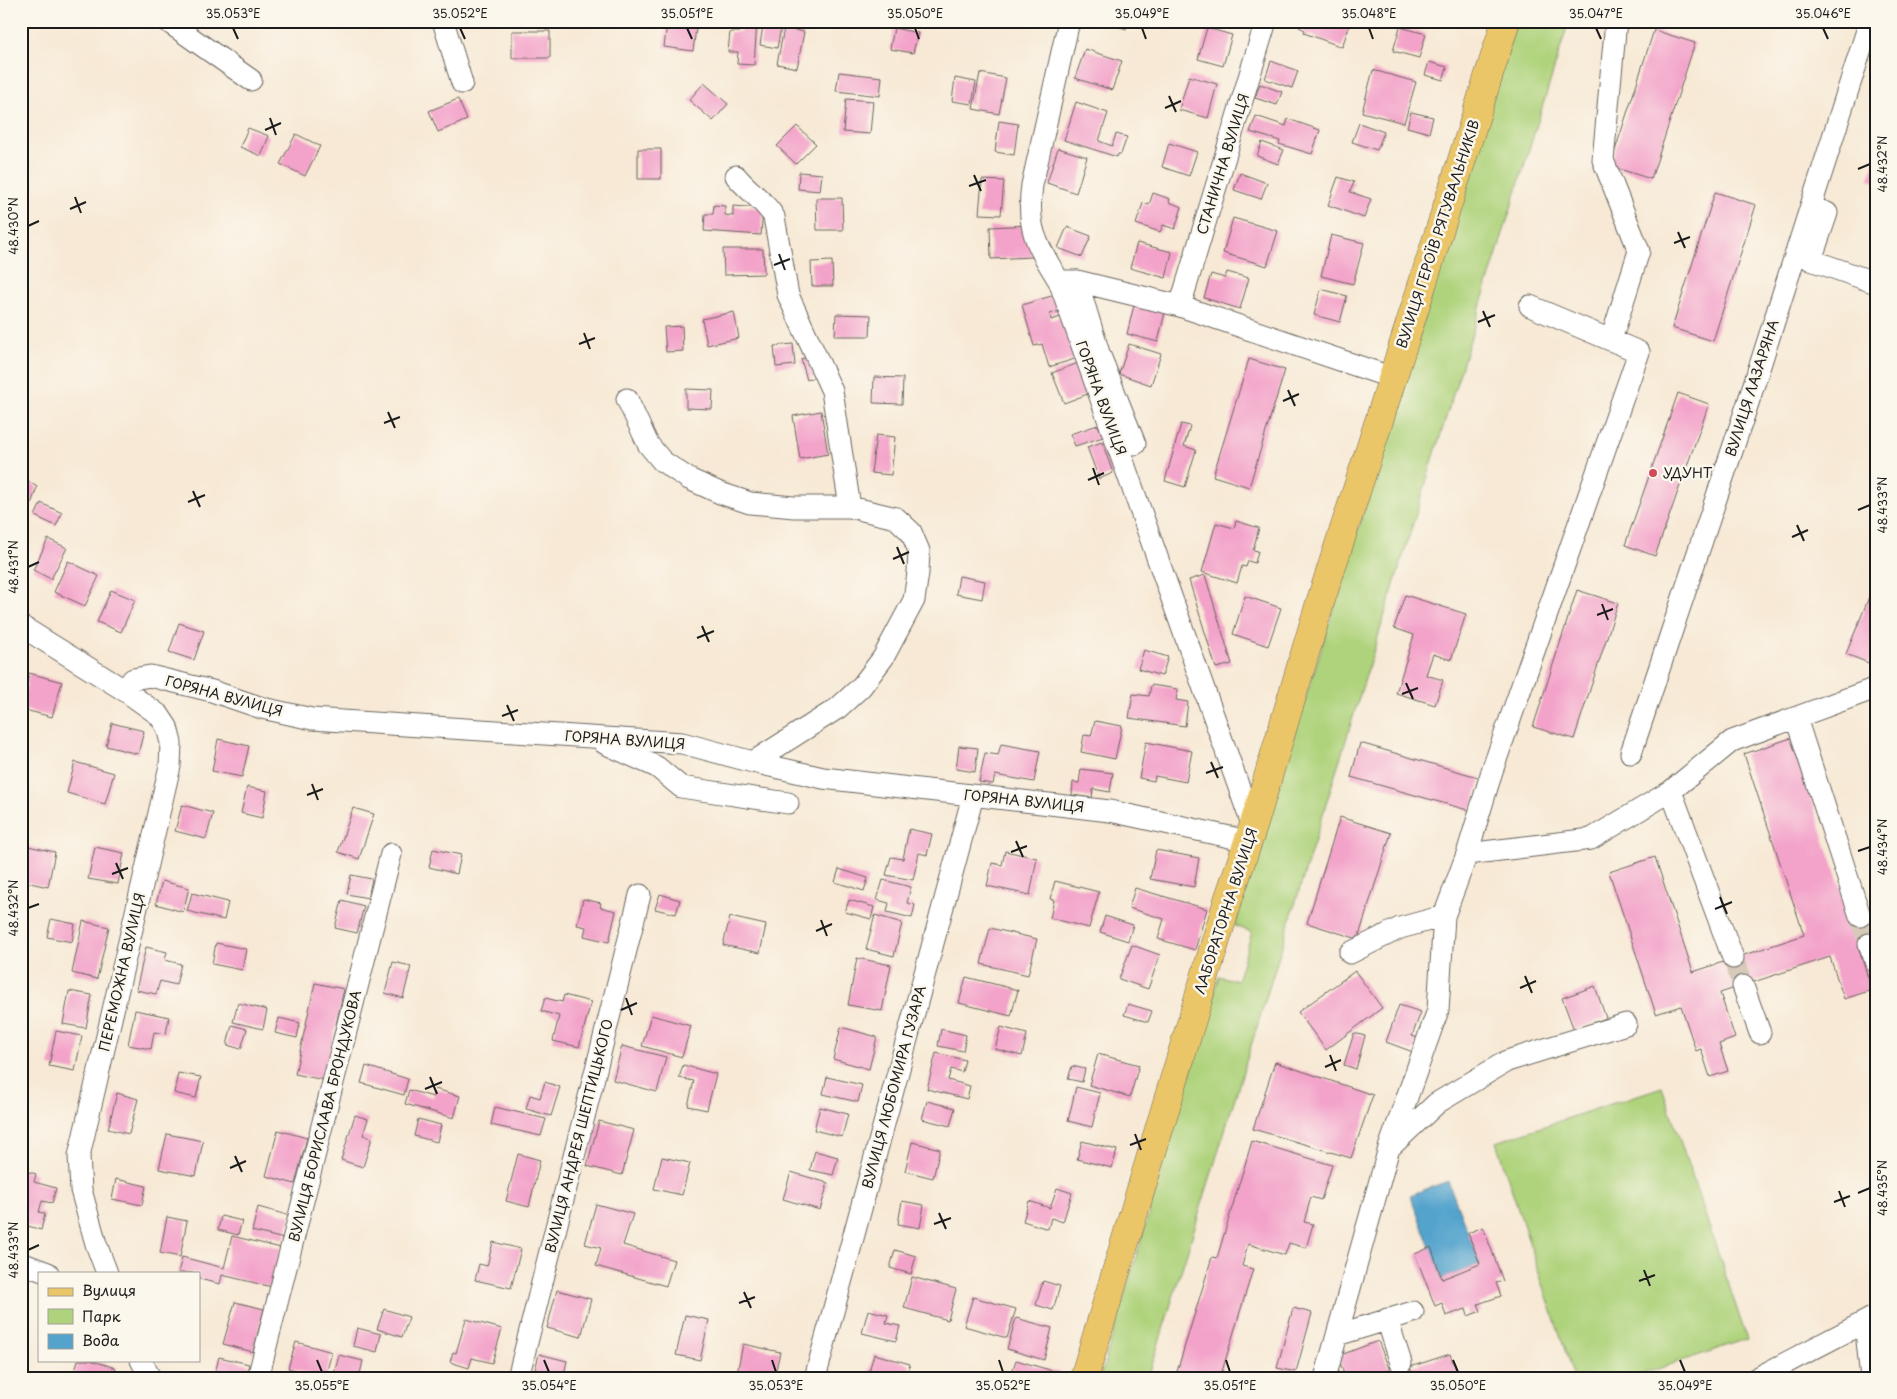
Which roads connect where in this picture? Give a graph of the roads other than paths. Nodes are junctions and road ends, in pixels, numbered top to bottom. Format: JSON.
{"nodes":[{"id":1,"x":167,"y":21,"type":"edge"},
{"id":2,"x":443,"y":21,"type":"edge"},
{"id":3,"x":1069,"y":21,"type":"edge"},
{"id":4,"x":1266,"y":21,"type":"edge"},
{"id":5,"x":1506,"y":21,"type":"edge"},
{"id":6,"x":1616,"y":21,"type":"edge"},
{"id":7,"x":1870,"y":21,"type":"edge"},
{"id":8,"x":251,"y":80,"type":"dead end"},
{"id":9,"x":462,"y":83,"type":"dead end"},
{"id":10,"x":736,"y":176,"type":"dead end"},
{"id":11,"x":1810,"y":207,"type":"junction"},
{"id":12,"x":1068,"y":281,"type":"junction"},
{"id":13,"x":1876,"y":283,"type":"edge"},
{"id":14,"x":1180,"y":306,"type":"junction"},
{"id":15,"x":1530,"y":306,"type":"dead end"},
{"id":16,"x":1611,"y":340,"type":"junction"},
{"id":17,"x":1393,"y":378,"type":"junction"},
{"id":18,"x":627,"y":399,"type":"dead end"},
{"id":19,"x":1135,"y":444,"type":"dead end"},
{"id":20,"x":1371,"y":446,"type":"joint"},
{"id":21,"x":850,"y":507,"type":"junction"},
{"id":22,"x":21,"y":626,"type":"edge"},
{"id":23,"x":1876,"y":688,"type":"edge"},
{"id":24,"x":124,"y":690,"type":"junction"},
{"id":25,"x":1796,"y":718,"type":"junction"},
{"id":26,"x":594,"y":738,"type":"junction"},
{"id":27,"x":1631,"y":753,"type":"dead end"},
{"id":28,"x":753,"y":762,"type":"junction"},
{"id":29,"x":1671,"y":791,"type":"junction"},
{"id":30,"x":973,"y":796,"type":"junction"},
{"id":31,"x":788,"y":802,"type":"dead end"},
{"id":32,"x":1251,"y":834,"type":"junction"},
{"id":33,"x":391,"y":854,"type":"dead end"},
{"id":34,"x":1467,"y":854,"type":"junction"},
{"id":35,"x":640,"y":895,"type":"dead end"},
{"id":36,"x":1444,"y":916,"type":"junction"},
{"id":37,"x":1860,"y":916,"type":"tunnel mouth"},
{"id":38,"x":1350,"y":953,"type":"dead end"},
{"id":39,"x":1734,"y":958,"type":"tunnel mouth"},
{"id":40,"x":1743,"y":986,"type":"tunnel mouth"},
{"id":41,"x":1626,"y":1024,"type":"dead end"},
{"id":42,"x":1760,"y":1033,"type":"dead end"},
{"id":43,"x":1389,"y":1148,"type":"junction"},
{"id":44,"x":21,"y":1263,"type":"edge"},
{"id":45,"x":45,"y":1272,"type":"edge"},
{"id":46,"x":107,"y":1272,"type":"edge"},
{"id":47,"x":1413,"y":1312,"type":"dead end"},
{"id":48,"x":1387,"y":1319,"type":"junction"},
{"id":49,"x":1870,"y":1319,"type":"edge"},
{"id":50,"x":1337,"y":1335,"type":"junction"},
{"id":51,"x":142,"y":1362,"type":"edge"},
{"id":52,"x":1401,"y":1363,"type":"dead end"},
{"id":53,"x":1328,"y":1375,"type":"edge"},
{"id":54,"x":150,"y":1378,"type":"edge"},
{"id":55,"x":258,"y":1378,"type":"edge"},
{"id":56,"x":518,"y":1378,"type":"edge"},
{"id":57,"x":815,"y":1378,"type":"edge"},
{"id":58,"x":1084,"y":1378,"type":"edge"},
{"id":59,"x":1757,"y":1378,"type":"edge"},
{"id":60,"x":1872,"y":1378,"type":"edge"}],
"edges":[{"from":1,"to":8,"type":"street"},
{"from":2,"to":9,"type":"street"},
{"from":3,"to":12,"type":"street"},
{"from":4,"to":14,"type":"street","name":"СТАНИЧНА ВУЛИЦЯ"},
{"from":5,"to":17,"type":"main road","name":"ВУЛИЦЯ ГЕРОЇВ РЯТУВАЛЬНИКІВ"},
{"from":6,"to":16,"type":"street"},
{"from":7,"to":11,"type":"street","name":"ВУЛИЦЯ ЛАЗАРЯНА"},
{"from":10,"to":21,"type":"street"},
{"from":11,"to":13,"type":"street"},
{"from":11,"to":27,"type":"street","name":"ВУЛИЦЯ ЛАЗАРЯНА"},
{"from":12,"to":14,"type":"street"},
{"from":12,"to":19,"type":"street"},
{"from":12,"to":32,"type":"street","name":"ГОРЯНА ВУЛИЦЯ"},
{"from":14,"to":17,"type":"street"},
{"from":15,"to":16,"type":"street"},
{"from":16,"to":34,"type":"street"},
{"from":17,"to":20,"type":"main road","name":"ВУЛИЦЯ ГЕРОЇВ РЯТУВАЛЬНИКІВ"},
{"from":18,"to":21,"type":"street"},
{"from":20,"to":32,"type":"main road","name":"ЛАБОРАТОРНА ВУЛИЦЯ"},
{"from":21,"to":28,"type":"street"},
{"from":22,"to":24,"type":"street"},
{"from":23,"to":25,"type":"street"},
{"from":24,"to":26,"type":"street","name":"ГОРЯНА ВУЛИЦЯ"},
{"from":24,"to":46,"type":"street","name":"ПЕРЕМОЖНА ВУЛИЦЯ"},
{"from":25,"to":29,"type":"street"},
{"from":25,"to":37,"type":"street"},
{"from":26,"to":28,"type":"street","name":"ГОРЯНА ВУЛИЦЯ"},
{"from":26,"to":31,"type":"street"},
{"from":28,"to":30,"type":"street","name":"ГОРЯНА ВУЛИЦЯ"},
{"from":29,"to":34,"type":"street"},
{"from":29,"to":39,"type":"street"},
{"from":30,"to":32,"type":"street","name":"ГОРЯНА ВУЛИЦЯ"},
{"from":30,"to":57,"type":"street","name":"ВУЛИЦЯ ЛЮБОМИРА ГУЗАРА"},
{"from":32,"to":58,"type":"main road","name":"ЛАБОРАТОРНА ВУЛИЦЯ"},
{"from":33,"to":55,"type":"street","name":"ВУЛИЦЯ БОРИСЛАВА БРОНДУКОВА"},
{"from":34,"to":36,"type":"street"},
{"from":35,"to":56,"type":"street","name":"ВУЛИЦЯ АНДРЕЯ ШЕПТИЦЬКОГО"},
{"from":36,"to":38,"type":"street"},
{"from":36,"to":43,"type":"street"},
{"from":40,"to":42,"type":"street"},
{"from":41,"to":43,"type":"street"},
{"from":43,"to":50,"type":"street"},
{"from":44,"to":45,"type":"street"},
{"from":47,"to":48,"type":"street"},
{"from":48,"to":50,"type":"street"},
{"from":48,"to":52,"type":"street"},
{"from":49,"to":59,"type":"street"},
{"from":49,"to":60,"type":"street"},
{"from":50,"to":53,"type":"street"},
{"from":51,"to":54,"type":"street"}]}
